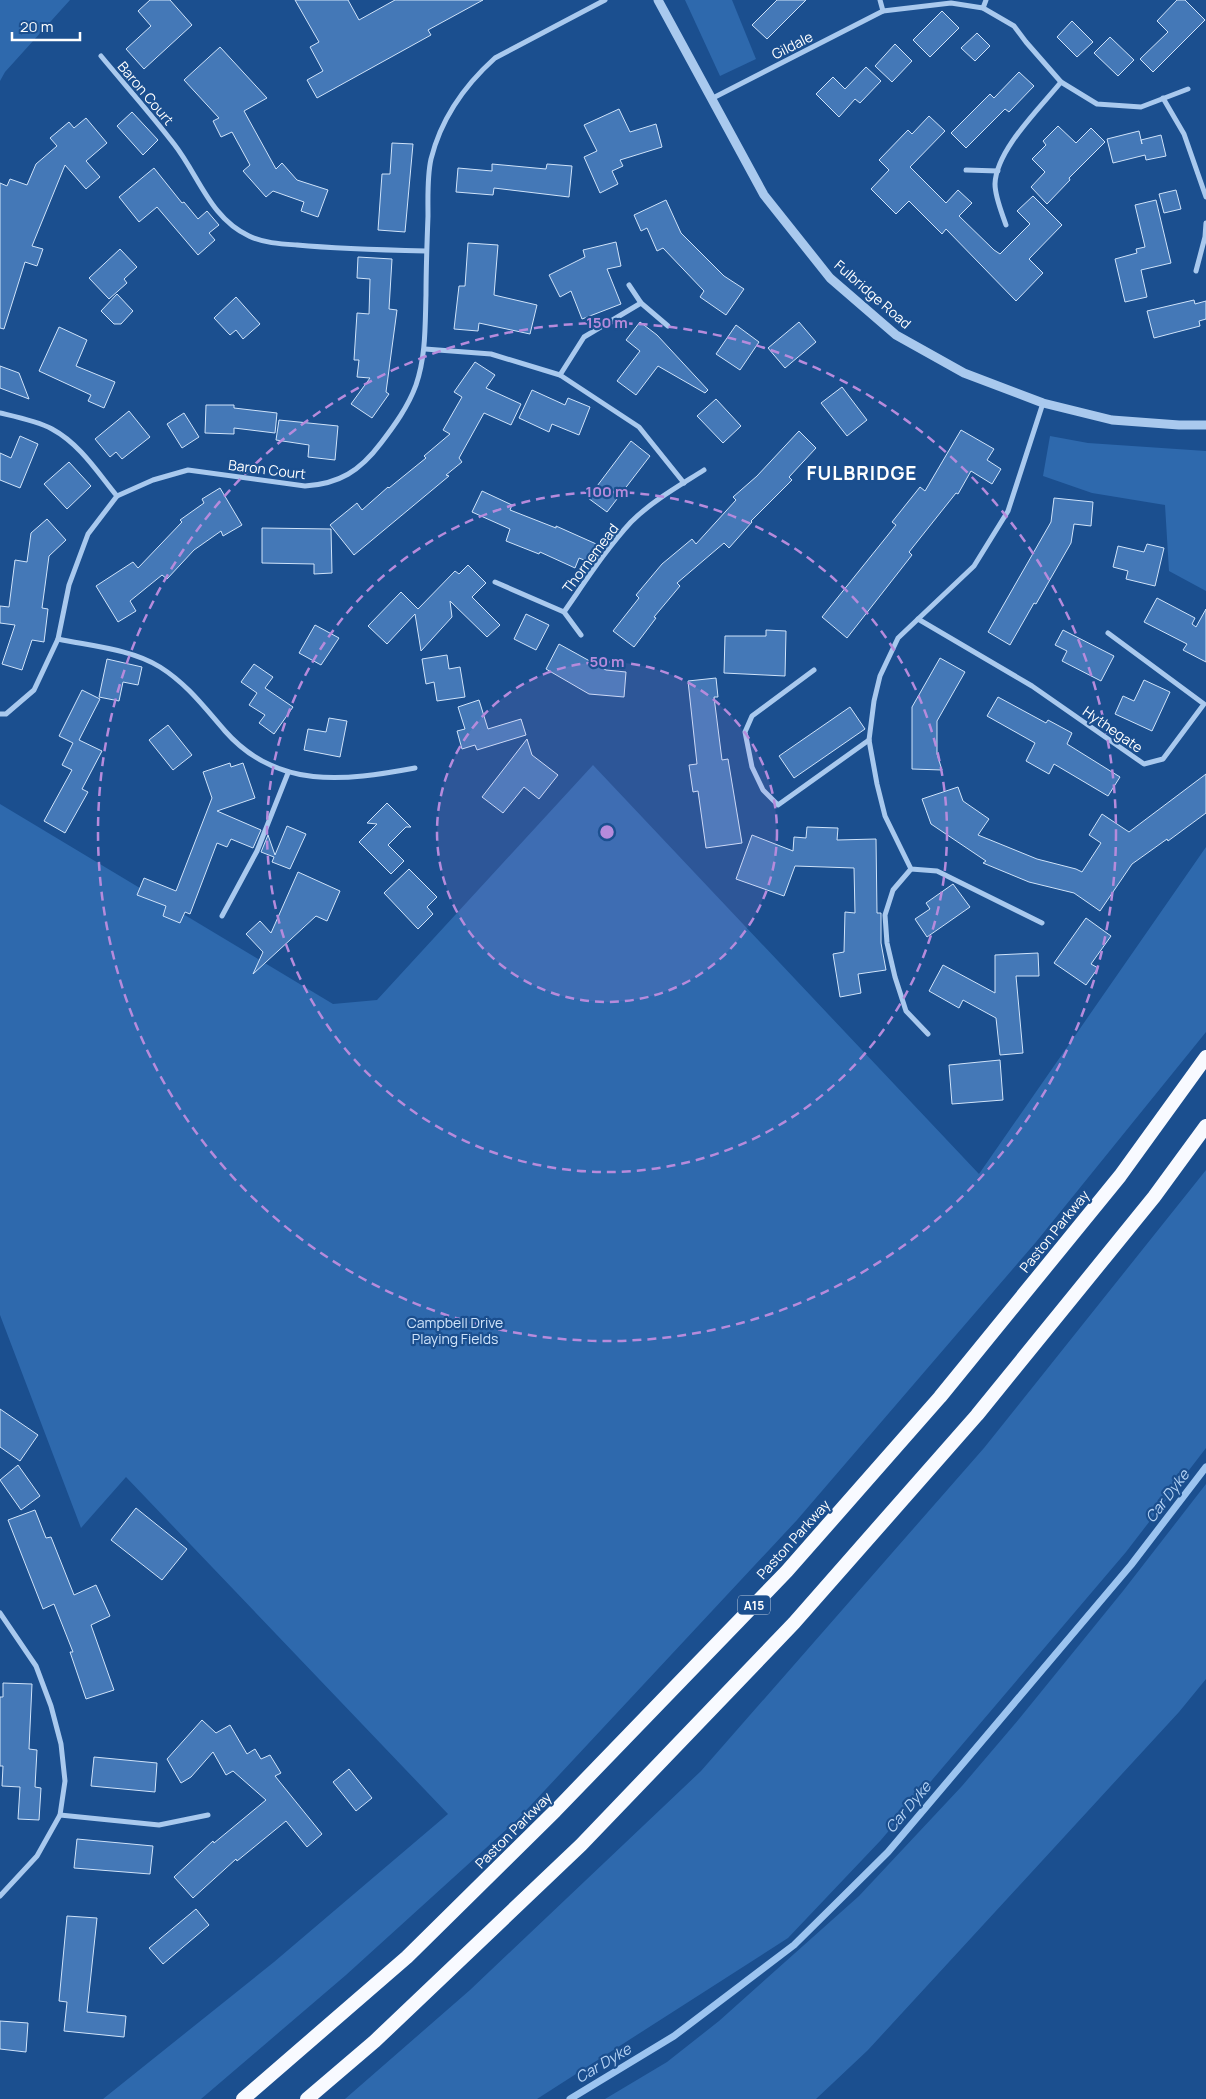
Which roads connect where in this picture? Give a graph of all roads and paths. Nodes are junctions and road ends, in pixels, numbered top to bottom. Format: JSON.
{"nodes":[{"id":1,"x":605,"y":0,"type":"edge"},
{"id":2,"x":658,"y":0,"type":"edge"},
{"id":3,"x":880,"y":0,"type":"edge"},
{"id":4,"x":986,"y":0,"type":"edge"},
{"id":5,"x":983,"y":8,"type":"junction"},
{"id":6,"x":883,"y":11,"type":"junction"},
{"id":7,"x":101,"y":56,"type":"dead end"},
{"id":8,"x":1061,"y":82,"type":"junction"},
{"id":9,"x":1188,"y":89,"type":"dead end"},
{"id":10,"x":1163,"y":98,"type":"junction"},
{"id":11,"x":710,"y":99,"type":"junction"},
{"id":12,"x":966,"y":170,"type":"dead end"},
{"id":13,"x":998,"y":171,"type":"junction"},
{"id":14,"x":1206,"y":197,"type":"edge"},
{"id":15,"x":1206,"y":223,"type":"edge"},
{"id":16,"x":1006,"y":225,"type":"dead end"},
{"id":17,"x":426,"y":252,"type":"junction"},
{"id":18,"x":1203,"y":255,"type":"edge"},
{"id":19,"x":1196,"y":271,"type":"dead end"},
{"id":20,"x":629,"y":284,"type":"dead end"},
{"id":21,"x":641,"y":303,"type":"junction"},
{"id":22,"x":668,"y":326,"type":"dead end"},
{"id":23,"x":425,"y":349,"type":"junction"},
{"id":24,"x":560,"y":375,"type":"junction"},
{"id":25,"x":1043,"y":403,"type":"junction"},
{"id":26,"x":0,"y":412,"type":"edge"},
{"id":27,"x":1206,"y":425,"type":"edge"},
{"id":28,"x":704,"y":470,"type":"dead end"},
{"id":29,"x":684,"y":482,"type":"junction"},
{"id":30,"x":118,"y":496,"type":"junction"},
{"id":31,"x":495,"y":582,"type":"dead end"},
{"id":32,"x":564,"y":612,"type":"junction"},
{"id":33,"x":918,"y":619,"type":"junction"},
{"id":34,"x":1108,"y":633,"type":"dead end"},
{"id":35,"x":581,"y":635,"type":"dead end"},
{"id":36,"x":58,"y":639,"type":"junction"},
{"id":37,"x":814,"y":670,"type":"dead end"},
{"id":38,"x":0,"y":714,"type":"edge"},
{"id":39,"x":869,"y":740,"type":"junction"},
{"id":40,"x":415,"y":768,"type":"dead end"},
{"id":41,"x":288,"y":773,"type":"junction"},
{"id":42,"x":911,"y":869,"type":"junction"},
{"id":43,"x":222,"y":916,"type":"dead end"},
{"id":44,"x":1042,"y":923,"type":"dead end"},
{"id":45,"x":928,"y":1034,"type":"dead end"},
{"id":46,"x":1206,"y":1057,"type":"edge"},
{"id":47,"x":1206,"y":1126,"type":"edge"},
{"id":48,"x":0,"y":1613,"type":"edge"},
{"id":49,"x":60,"y":1815,"type":"junction"},
{"id":50,"x":208,"y":1815,"type":"dead end"},
{"id":51,"x":0,"y":1896,"type":"edge"},
{"id":52,"x":243,"y":2099,"type":"edge"},
{"id":53,"x":307,"y":2099,"type":"edge"}],
"edges":[{"from":1,"to":17,"type":"street","name":"Baron Court"},
{"from":2,"to":11,"type":"street","name":"Fulbridge Road"},
{"from":3,"to":6,"type":"street"},
{"from":4,"to":5,"type":"street"},
{"from":5,"to":6,"type":"street","name":"Gildale"},
{"from":5,"to":8,"type":"street","name":"Gildale"},
{"from":6,"to":11,"type":"street","name":"Gildale"},
{"from":7,"to":17,"type":"street","name":"Baron Court"},
{"from":8,"to":10,"type":"street","name":"Gildale"},
{"from":8,"to":13,"type":"street"},
{"from":9,"to":10,"type":"street","name":"Gildale"},
{"from":10,"to":14,"type":"street"},
{"from":11,"to":25,"type":"street","name":"Fulbridge Road"},
{"from":12,"to":13,"type":"street"},
{"from":13,"to":16,"type":"street"},
{"from":15,"to":18,"type":"street"},
{"from":17,"to":23,"type":"street","name":"Baron Court"},
{"from":18,"to":19,"type":"street"},
{"from":20,"to":21,"type":"street"},
{"from":21,"to":22,"type":"street"},
{"from":21,"to":24,"type":"street"},
{"from":23,"to":24,"type":"street"},
{"from":23,"to":30,"type":"street","name":"Baron Court"},
{"from":24,"to":29,"type":"street"},
{"from":25,"to":27,"type":"street","name":"Fulbridge Road"},
{"from":25,"to":33,"type":"street"},
{"from":26,"to":30,"type":"street"},
{"from":28,"to":29,"type":"street","name":"Thornemead"},
{"from":29,"to":32,"type":"street","name":"Thornemead"},
{"from":30,"to":36,"type":"street","name":"Baron Court"},
{"from":31,"to":32,"type":"street","name":"Thornemead"},
{"from":32,"to":35,"type":"street","name":"Thornemead"},
{"from":33,"to":34,"type":"street","name":"Hythegate"},
{"from":33,"to":39,"type":"street"},
{"from":36,"to":38,"type":"street","name":"Baron Court"},
{"from":36,"to":41,"type":"street"},
{"from":37,"to":39,"type":"street"},
{"from":39,"to":42,"type":"street"},
{"from":40,"to":41,"type":"street"},
{"from":41,"to":43,"type":"street"},
{"from":42,"to":44,"type":"street"},
{"from":42,"to":45,"type":"street"},
{"from":46,"to":52,"type":"highway","name":"Paston Parkway","number":"A15"},
{"from":47,"to":53,"type":"highway"},
{"from":48,"to":49,"type":"street"},
{"from":49,"to":50,"type":"street"},
{"from":49,"to":51,"type":"street"}]}
